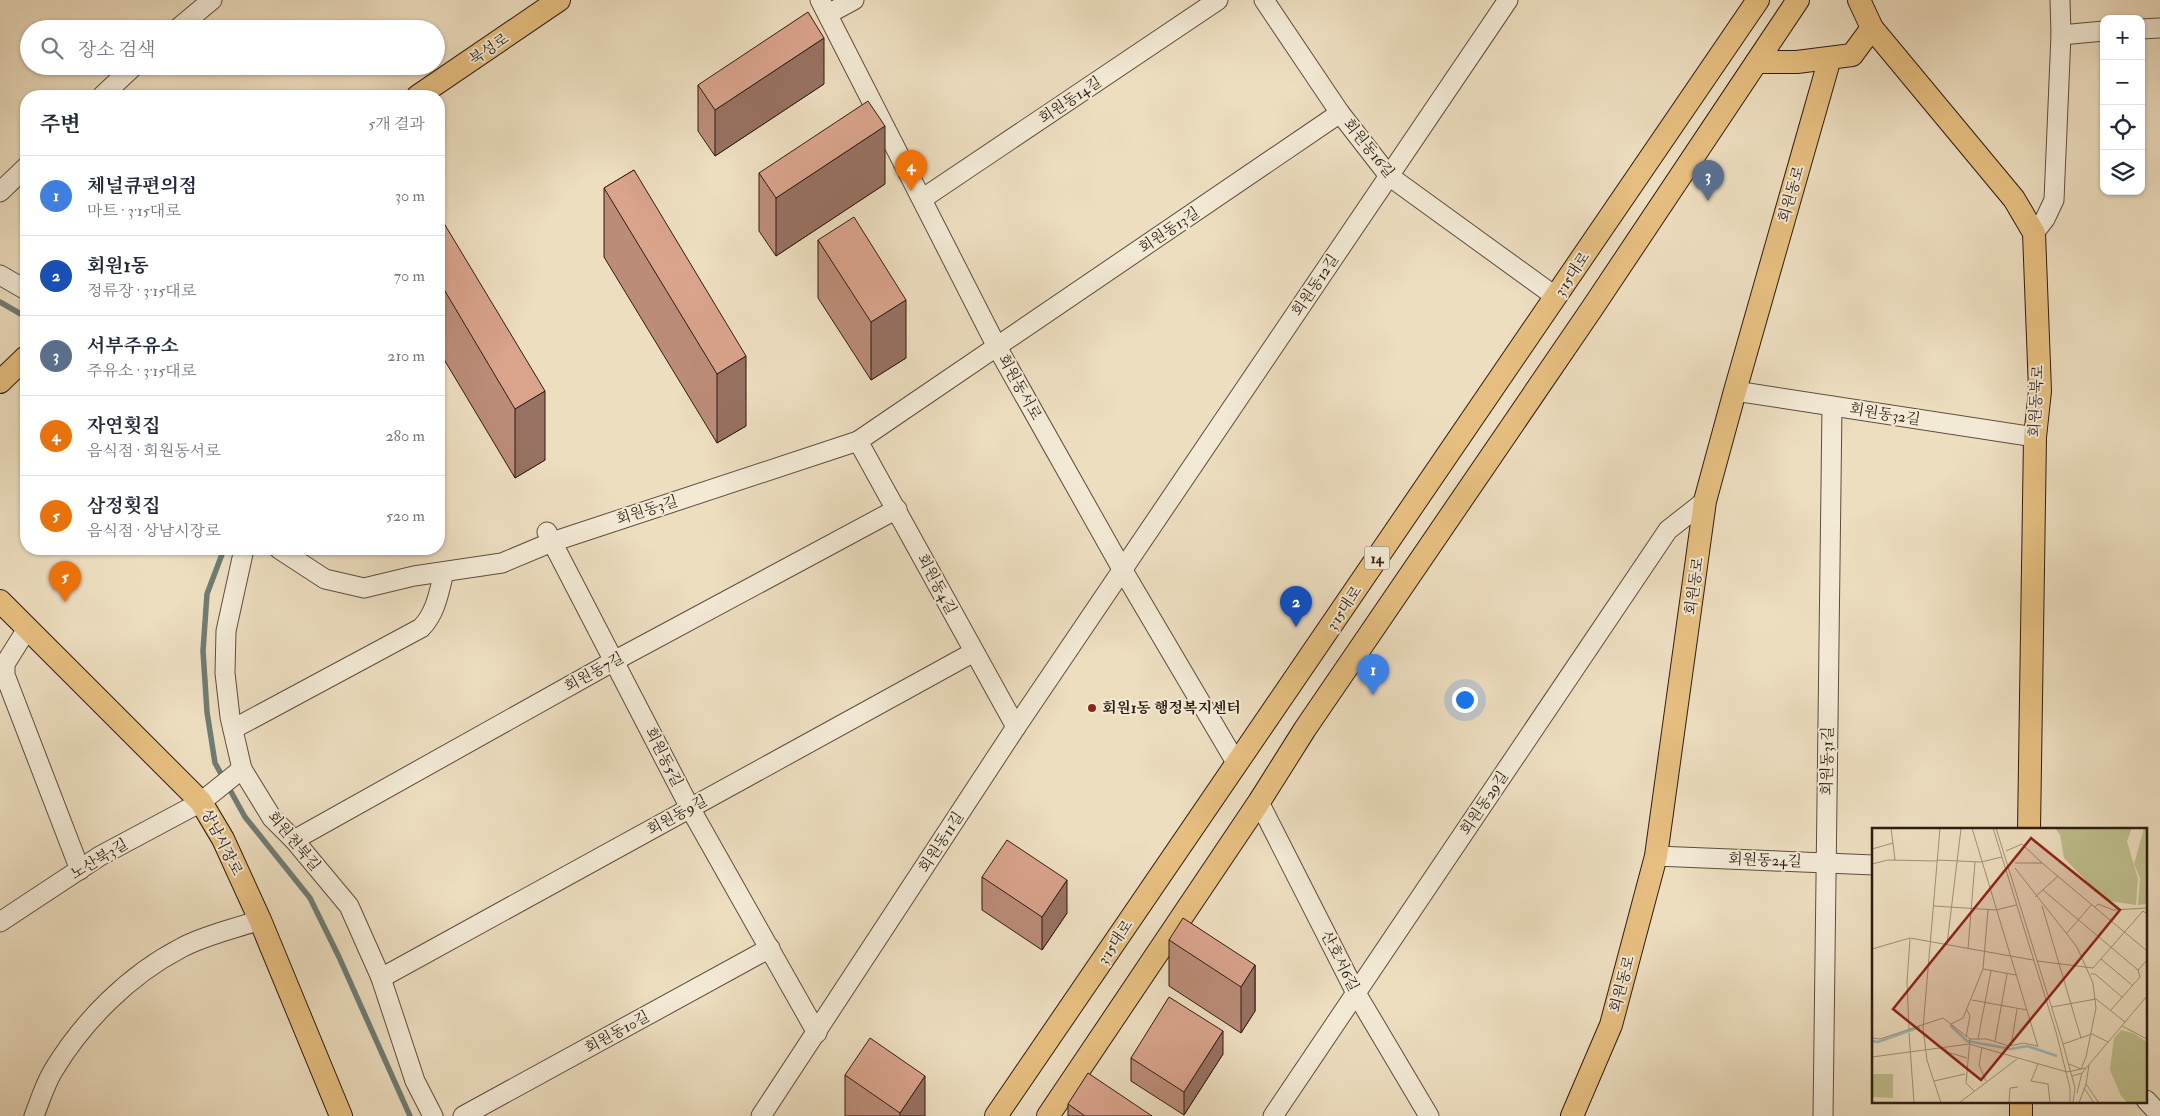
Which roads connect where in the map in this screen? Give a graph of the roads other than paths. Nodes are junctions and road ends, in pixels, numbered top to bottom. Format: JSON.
{"nodes":[{"id":1,"x":212,"y":0,"type":"edge"},
{"id":2,"x":559,"y":0,"type":"edge"},
{"id":3,"x":854,"y":0,"type":"edge"},
{"id":4,"x":1218,"y":0,"type":"edge"},
{"id":5,"x":1264,"y":0,"type":"edge"},
{"id":6,"x":1508,"y":0,"type":"edge"},
{"id":7,"x":1758,"y":0,"type":"edge"},
{"id":8,"x":1798,"y":0,"type":"edge"},
{"id":9,"x":1859,"y":0,"type":"edge"},
{"id":10,"x":2060,"y":0,"type":"edge"},
{"id":11,"x":824,"y":7,"type":"edge"},
{"id":12,"x":188,"y":20,"type":"edge"},
{"id":13,"x":1872,"y":28,"type":"junction"},
{"id":14,"x":2160,"y":28,"type":"edge"},
{"id":15,"x":2145,"y":29,"type":"edge"},
{"id":16,"x":2100,"y":31,"type":"edge"},
{"id":17,"x":2060,"y":35,"type":"junction"},
{"id":18,"x":1830,"y":58,"type":"junction"},
{"id":19,"x":1756,"y":62,"type":"junction"},
{"id":20,"x":124,"y":75,"type":"edge"},
{"id":21,"x":108,"y":90,"type":"edge"},
{"id":22,"x":427,"y":90,"type":"edge"},
{"id":23,"x":1340,"y":113,"type":"junction"},
{"id":24,"x":20,"y":173,"type":"edge"},
{"id":25,"x":1389,"y":176,"type":"junction"},
{"id":26,"x":0,"y":192,"type":"edge"},
{"id":27,"x":922,"y":199,"type":"junction"},
{"id":28,"x":2034,"y":233,"type":"junction"},
{"id":29,"x":0,"y":275,"type":"edge"},
{"id":30,"x":20,"y":287,"type":"edge"},
{"id":31,"x":1556,"y":297,"type":"junction"},
{"id":32,"x":997,"y":347,"type":"junction"},
{"id":33,"x":20,"y":363,"type":"edge"},
{"id":34,"x":0,"y":382,"type":"edge"},
{"id":35,"x":1734,"y":391,"type":"junction"},
{"id":36,"x":1832,"y":406,"type":"junction"},
{"id":37,"x":2035,"y":437,"type":"junction"},
{"id":38,"x":858,"y":441,"type":"junction"},
{"id":39,"x":1706,"y":501,"type":"junction"},
{"id":40,"x":897,"y":509,"type":"junction"},
{"id":41,"x":549,"y":536,"type":"junction"},
{"id":42,"x":243,"y":555,"type":"edge"},
{"id":43,"x":288,"y":555,"type":"edge"},
{"id":44,"x":1122,"y":569,"type":"junction"},
{"id":45,"x":444,"y":572,"type":"junction"},
{"id":46,"x":0,"y":601,"type":"edge"},
{"id":47,"x":27,"y":629,"type":"junction"},
{"id":48,"x":974,"y":652,"type":"junction"},
{"id":49,"x":614,"y":661,"type":"junction"},
{"id":50,"x":2,"y":663,"type":"edge"},
{"id":51,"x":1016,"y":727,"type":"junction"},
{"id":52,"x":233,"y":729,"type":"junction"},
{"id":53,"x":1237,"y":764,"type":"junction"},
{"id":54,"x":239,"y":772,"type":"junction"},
{"id":55,"x":209,"y":797,"type":"junction"},
{"id":56,"x":1259,"y":802,"type":"junction"},
{"id":57,"x":690,"y":808,"type":"junction"},
{"id":58,"x":2028,"y":828,"type":"edge"},
{"id":59,"x":294,"y":840,"type":"junction"},
{"id":60,"x":1656,"y":856,"type":"junction"},
{"id":61,"x":1826,"y":863,"type":"junction"},
{"id":62,"x":1872,"y":865,"type":"edge"},
{"id":63,"x":80,"y":870,"type":"junction"},
{"id":64,"x":260,"y":920,"type":"junction"},
{"id":65,"x":0,"y":922,"type":"edge"},
{"id":66,"x":770,"y":948,"type":"junction"},
{"id":67,"x":380,"y":978,"type":"junction"},
{"id":68,"x":1356,"y":993,"type":"junction"},
{"id":69,"x":817,"y":1033,"type":"junction"},
{"id":70,"x":2148,"y":1102,"type":"edge"},
{"id":71,"x":2160,"y":1115,"type":"edge"},
{"id":72,"x":34,"y":1116,"type":"edge"},
{"id":73,"x":341,"y":1116,"type":"edge"},
{"id":74,"x":433,"y":1116,"type":"edge"},
{"id":75,"x":463,"y":1116,"type":"edge"},
{"id":76,"x":761,"y":1116,"type":"edge"},
{"id":77,"x":996,"y":1116,"type":"edge"},
{"id":78,"x":1048,"y":1116,"type":"edge"},
{"id":79,"x":1273,"y":1116,"type":"edge"},
{"id":80,"x":1430,"y":1116,"type":"edge"},
{"id":81,"x":1572,"y":1116,"type":"edge"},
{"id":82,"x":1823,"y":1116,"type":"edge"}],
"edges":[{"from":1,"to":12,"type":"street"},
{"from":2,"to":22,"type":"main road","name":"북성로"},
{"from":3,"to":11,"type":"street"},
{"from":4,"to":27,"type":"street","name":"회원동14길"},
{"from":5,"to":23,"type":"street","name":"회원동16길"},
{"from":6,"to":25,"type":"street","name":"회원동12길"},
{"from":7,"to":31,"type":"main road","name":"3·15대로","number":"14"},
{"from":8,"to":19,"type":"main road","number":"14"},
{"from":9,"to":13,"type":"main road","name":"회원동북로"},
{"from":10,"to":17,"type":"street"},
{"from":11,"to":27,"type":"street","name":"회원동서로"},
{"from":13,"to":18,"type":"main road"},
{"from":13,"to":28,"type":"main road","name":"회원동북로"},
{"from":14,"to":15,"type":"street"},
{"from":16,"to":17,"type":"street"},
{"from":17,"to":28,"type":"street"},
{"from":18,"to":19,"type":"main road"},
{"from":18,"to":35,"type":"main road","name":"회원동로"},
{"from":19,"to":56,"type":"main road","number":"14"},
{"from":20,"to":21,"type":"street"},
{"from":23,"to":25,"type":"street","name":"회원동16길"},
{"from":23,"to":32,"type":"street","name":"회원동13길"},
{"from":24,"to":26,"type":"street"},
{"from":25,"to":31,"type":"street","name":"회원동16길"},
{"from":25,"to":44,"type":"street","name":"회원동12길"},
{"from":27,"to":32,"type":"street","name":"회원동서로"},
{"from":28,"to":37,"type":"main road","name":"회원동북로"},
{"from":29,"to":30,"type":"street"},
{"from":31,"to":53,"type":"main road","name":"3·15대로","number":"14"},
{"from":32,"to":38,"type":"street","name":"회원동3길"},
{"from":32,"to":44,"type":"street","name":"회원동서로"},
{"from":33,"to":34,"type":"main road"},
{"from":35,"to":36,"type":"street","name":"회원동32길"},
{"from":35,"to":39,"type":"main road","name":"회원동로"},
{"from":36,"to":37,"type":"street","name":"회원동32길"},
{"from":36,"to":61,"type":"street","name":"회원동31길"},
{"from":37,"to":58,"type":"main road","name":"회원동북로"},
{"from":38,"to":40,"type":"street","name":"회원동4길"},
{"from":38,"to":41,"type":"street","name":"회원동3길"},
{"from":39,"to":60,"type":"main road","name":"회원동로"},
{"from":39,"to":68,"type":"street","name":"회원동29길"},
{"from":40,"to":48,"type":"street","name":"회원동4길"},
{"from":40,"to":49,"type":"street","name":"회원동7길"},
{"from":41,"to":45,"type":"street","name":"회원동3길"},
{"from":41,"to":49,"type":"street","name":"회원동5길"},
{"from":42,"to":52,"type":"street","name":"회원천북길"},
{"from":43,"to":45,"type":"street","name":"회원동3길"},
{"from":44,"to":51,"type":"street","name":"회원동11길"},
{"from":44,"to":53,"type":"street","name":"회원동서로"},
{"from":45,"to":52,"type":"street"},
{"from":46,"to":47,"type":"main road","name":"상남시장로"},
{"from":47,"to":50,"type":"street"},
{"from":47,"to":55,"type":"main road","name":"상남시장로"},
{"from":48,"to":51,"type":"street","name":"회원동4길"},
{"from":48,"to":57,"type":"street","name":"회원동9길"},
{"from":49,"to":57,"type":"street","name":"회원동5길"},
{"from":49,"to":59,"type":"street","name":"회원동7길"},
{"from":50,"to":63,"type":"street"},
{"from":51,"to":69,"type":"street","name":"회원동11길"},
{"from":52,"to":54,"type":"street","name":"회원천북길"},
{"from":53,"to":77,"type":"main road","name":"3·15대로","number":"14"},
{"from":54,"to":55,"type":"street","name":"노산북3길"},
{"from":54,"to":59,"type":"street","name":"회원천북길"},
{"from":55,"to":63,"type":"street","name":"노산북3길"},
{"from":55,"to":64,"type":"main road","name":"상남시장로"},
{"from":56,"to":68,"type":"street","name":"산호서6길"},
{"from":56,"to":78,"type":"main road","number":"14"},
{"from":57,"to":66,"type":"street","name":"회원동5길"},
{"from":57,"to":67,"type":"street","name":"회원동9길"},
{"from":59,"to":67,"type":"street","name":"회원천북길"},
{"from":60,"to":61,"type":"street","name":"회원동24길"},
{"from":60,"to":81,"type":"main road","name":"회원동로"},
{"from":61,"to":62,"type":"street","name":"회원동24길"},
{"from":61,"to":82,"type":"street","name":"회원동31길"},
{"from":63,"to":65,"type":"street","name":"노산북3길"},
{"from":64,"to":72,"type":"street"},
{"from":64,"to":73,"type":"main road","name":"상남시장로"},
{"from":66,"to":69,"type":"street","name":"회원동5길"},
{"from":66,"to":75,"type":"street","name":"회원동10길"},
{"from":67,"to":74,"type":"street","name":"회원천북길"},
{"from":68,"to":79,"type":"street","name":"회원동29길"},
{"from":68,"to":80,"type":"street","name":"산호서6길"},
{"from":69,"to":76,"type":"street","name":"회원동11길"},
{"from":70,"to":71,"type":"street"}]}
